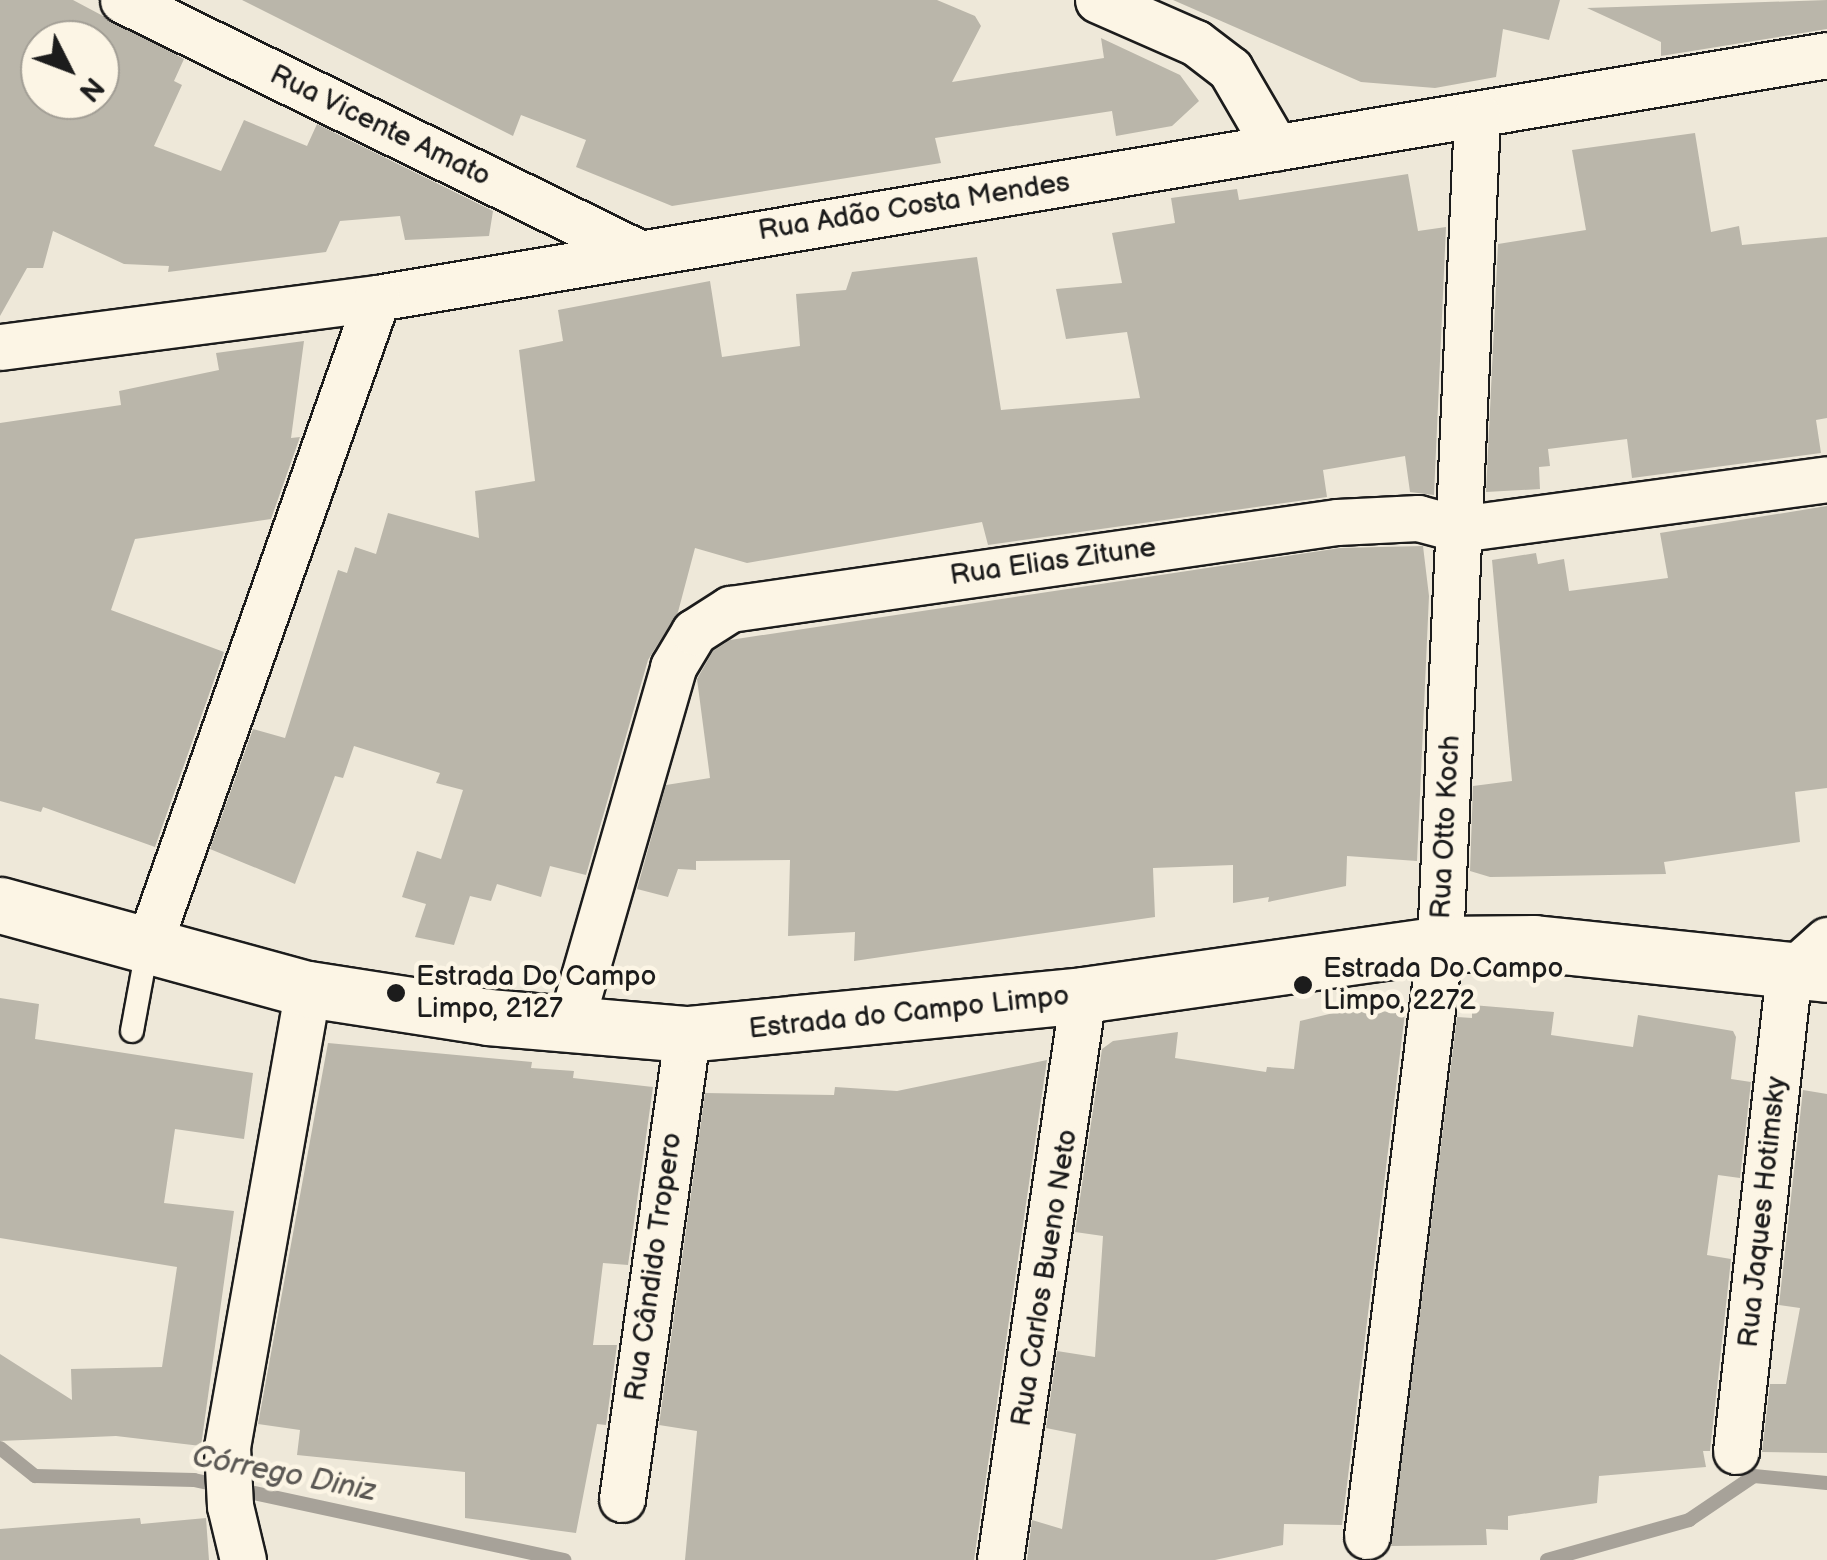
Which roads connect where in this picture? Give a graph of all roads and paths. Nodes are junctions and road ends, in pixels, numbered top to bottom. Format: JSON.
{"nodes":[{"id":1,"x":123,"y":0,"type":"edge"},
{"id":2,"x":1098,"y":0,"type":"edge"},
{"id":3,"x":1827,"y":55,"type":"edge"},
{"id":4,"x":1478,"y":115,"type":"junction"},
{"id":5,"x":1276,"y":148,"type":"junction"},
{"id":6,"x":636,"y":252,"type":"junction"},
{"id":7,"x":377,"y":298,"type":"junction"},
{"id":8,"x":0,"y":347,"type":"edge"},
{"id":9,"x":1827,"y":479,"type":"edge"},
{"id":10,"x":1459,"y":529,"type":"junction"},
{"id":11,"x":0,"y":905,"type":"edge"},
{"id":12,"x":1440,"y":944,"type":"junction"},
{"id":13,"x":147,"y":949,"type":"junction"},
{"id":14,"x":1814,"y":962,"type":"edge"},
{"id":15,"x":308,"y":989,"type":"junction"},
{"id":16,"x":1083,"y":995,"type":"junction"},
{"id":17,"x":570,"y":1025,"type":"junction"},
{"id":18,"x":132,"y":1031,"type":"dead end"},
{"id":19,"x":686,"y":1034,"type":"junction"},
{"id":20,"x":1736,"y":1451,"type":"dead end"},
{"id":21,"x":622,"y":1499,"type":"dead end"},
{"id":22,"x":1367,"y":1536,"type":"dead end"},
{"id":23,"x":242,"y":1560,"type":"edge"},
{"id":24,"x":1000,"y":1560,"type":"edge"}],
"edges":[{"from":1,"to":6,"type":"street","name":"Rua Vicente Amato"},
{"from":2,"to":5,"type":"street"},
{"from":3,"to":4,"type":"street","name":"Rua Adão Costa Mendes"},
{"from":4,"to":5,"type":"street","name":"Rua Adão Costa Mendes"},
{"from":4,"to":10,"type":"street","name":"Rua Otto Koch"},
{"from":5,"to":6,"type":"street","name":"Rua Adão Costa Mendes"},
{"from":6,"to":7,"type":"street","name":"Rua Adão Costa Mendes"},
{"from":7,"to":8,"type":"street","name":"Rua Adão Costa Mendes"},
{"from":7,"to":13,"type":"street"},
{"from":9,"to":10,"type":"street","name":"Rua Elias Zitune"},
{"from":10,"to":12,"type":"street","name":"Rua Otto Koch"},
{"from":10,"to":17,"type":"street","name":"Rua Elias Zitune"},
{"from":11,"to":13,"type":"main road","name":"Estrada do Campo Limpo"},
{"from":12,"to":14,"type":"main road","name":"Estrada do Campo Limpo"},
{"from":12,"to":16,"type":"main road","name":"Estrada do Campo Limpo"},
{"from":12,"to":22,"type":"street","name":"Rua Otto Koch"},
{"from":13,"to":15,"type":"main road","name":"Estrada do Campo Limpo"},
{"from":13,"to":18,"type":"lane"},
{"from":14,"to":20,"type":"street","name":"Rua Jaques Hotimsky"},
{"from":15,"to":17,"type":"main road","name":"Estrada do Campo Limpo"},
{"from":15,"to":23,"type":"street"},
{"from":16,"to":19,"type":"main road","name":"Estrada do Campo Limpo"},
{"from":16,"to":24,"type":"street","name":"Rua Carlos Bueno Neto"},
{"from":17,"to":19,"type":"main road","name":"Estrada do Campo Limpo"},
{"from":19,"to":21,"type":"street","name":"Rua Cândido Tropero"}]}
